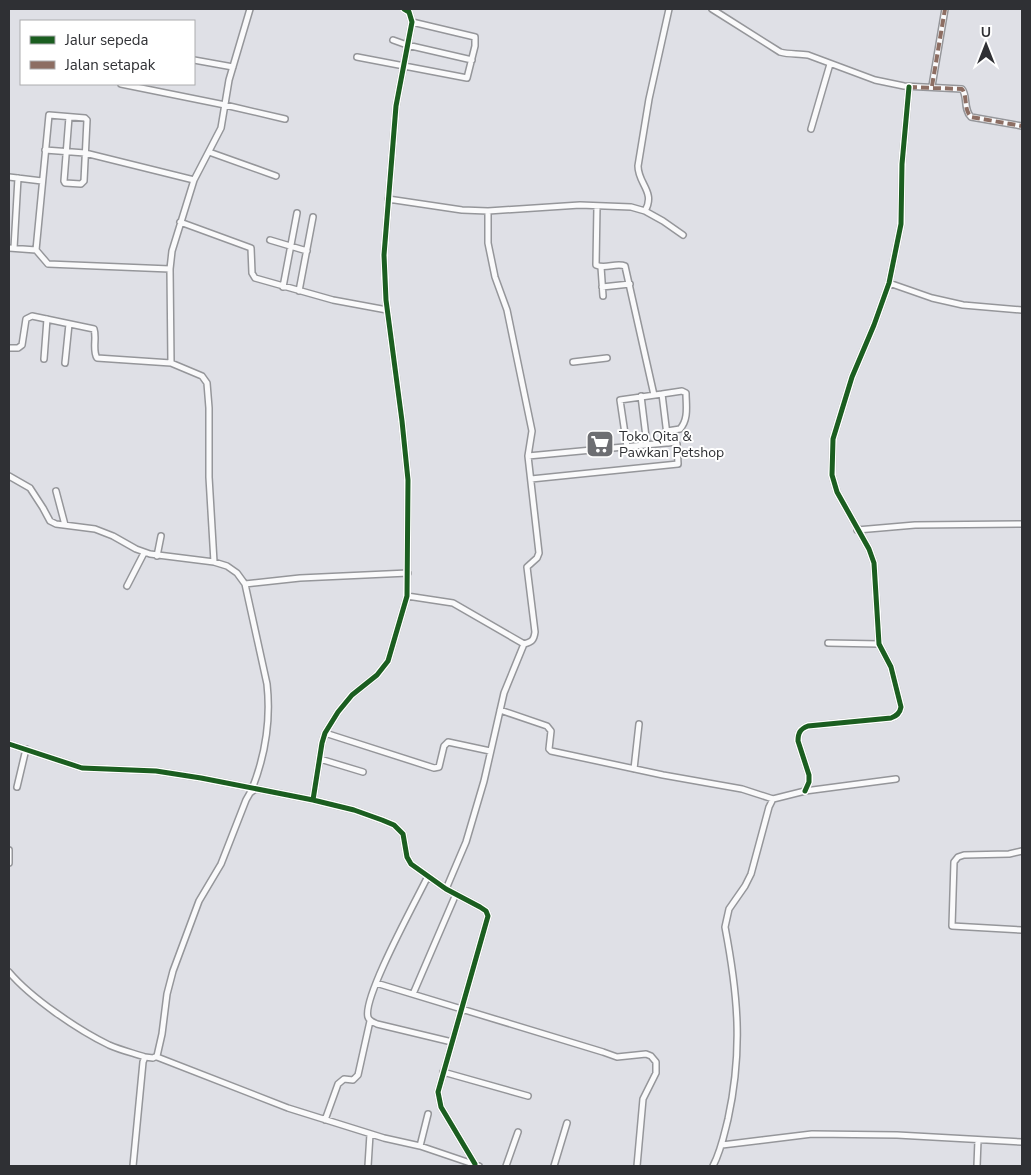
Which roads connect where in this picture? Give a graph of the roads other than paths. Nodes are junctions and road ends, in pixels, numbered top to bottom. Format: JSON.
{"nodes":[{"id":1,"x":250,"y":9,"type":"edge"},
{"id":2,"x":404,"y":9,"type":"edge"},
{"id":3,"x":669,"y":9,"type":"edge"},
{"id":4,"x":712,"y":9,"type":"edge"},
{"id":5,"x":946,"y":9,"type":"edge"},
{"id":6,"x":412,"y":22,"type":"junction"},
{"id":7,"x":393,"y":40,"type":"dead end"},
{"id":8,"x":407,"y":45,"type":"junction"},
{"id":9,"x":356,"y":57,"type":"dead end"},
{"id":10,"x":195,"y":60,"type":"edge"},
{"id":11,"x":472,"y":60,"type":"junction"},
{"id":12,"x":830,"y":64,"type":"junction"},
{"id":13,"x":233,"y":67,"type":"junction"},
{"id":14,"x":403,"y":67,"type":"junction"},
{"id":15,"x":126,"y":85,"type":"edge"},
{"id":16,"x":909,"y":86,"type":"junction"},
{"id":17,"x":932,"y":86,"type":"junction"},
{"id":18,"x":225,"y":105,"type":"junction"},
{"id":19,"x":69,"y":117,"type":"junction"},
{"id":20,"x":285,"y":119,"type":"dead end"},
{"id":21,"x":1022,"y":126,"type":"edge"},
{"id":22,"x":811,"y":129,"type":"dead end"},
{"id":23,"x":44,"y":150,"type":"junction"},
{"id":24,"x":66,"y":151,"type":"junction"},
{"id":25,"x":209,"y":152,"type":"junction"},
{"id":26,"x":85,"y":153,"type":"junction"},
{"id":27,"x":9,"y":176,"type":"edge"},
{"id":28,"x":276,"y":176,"type":"dead end"},
{"id":29,"x":18,"y":178,"type":"junction"},
{"id":30,"x":194,"y":180,"type":"junction"},
{"id":31,"x":42,"y":181,"type":"junction"},
{"id":32,"x":388,"y":199,"type":"junction"},
{"id":33,"x":596,"y":206,"type":"junction"},
{"id":34,"x":488,"y":211,"type":"junction"},
{"id":35,"x":645,"y":211,"type":"junction"},
{"id":36,"x":297,"y":213,"type":"dead end"},
{"id":37,"x":313,"y":217,"type":"dead end"},
{"id":38,"x":180,"y":222,"type":"junction"},
{"id":39,"x":683,"y":235,"type":"dead end"},
{"id":40,"x":270,"y":240,"type":"dead end"},
{"id":41,"x":291,"y":246,"type":"junction"},
{"id":42,"x":11,"y":248,"type":"edge"},
{"id":43,"x":36,"y":250,"type":"junction"},
{"id":44,"x":306,"y":251,"type":"junction"},
{"id":45,"x":601,"y":267,"type":"junction"},
{"id":46,"x":170,"y":269,"type":"junction"},
{"id":47,"x":889,"y":283,"type":"junction"},
{"id":48,"x":630,"y":284,"type":"junction"},
{"id":49,"x":283,"y":286,"type":"junction"},
{"id":50,"x":602,"y":287,"type":"junction"},
{"id":51,"x":299,"y":291,"type":"junction"},
{"id":52,"x":603,"y":296,"type":"dead end"},
{"id":53,"x":387,"y":310,"type":"junction"},
{"id":54,"x":1022,"y":310,"type":"edge"},
{"id":55,"x":47,"y":319,"type":"junction"},
{"id":56,"x":69,"y":324,"type":"junction"},
{"id":57,"x":9,"y":348,"type":"edge"},
{"id":58,"x":607,"y":358,"type":"dead end"},
{"id":59,"x":44,"y":359,"type":"dead end"},
{"id":60,"x":573,"y":362,"type":"dead end"},
{"id":61,"x":65,"y":363,"type":"dead end"},
{"id":62,"x":171,"y":363,"type":"junction"},
{"id":63,"x":662,"y":394,"type":"junction"},
{"id":64,"x":654,"y":395,"type":"junction"},
{"id":65,"x":641,"y":396,"type":"junction"},
{"id":66,"x":667,"y":431,"type":"junction"},
{"id":67,"x":668,"y":442,"type":"junction"},
{"id":68,"x":647,"y":445,"type":"junction"},
{"id":69,"x":627,"y":447,"type":"junction"},
{"id":70,"x":528,"y":456,"type":"junction"},
{"id":71,"x":9,"y":476,"type":"edge"},
{"id":72,"x":531,"y":479,"type":"junction"},
{"id":73,"x":56,"y":491,"type":"dead end"},
{"id":74,"x":1022,"y":524,"type":"edge"},
{"id":75,"x":65,"y":525,"type":"junction"},
{"id":76,"x":857,"y":530,"type":"junction"},
{"id":77,"x":161,"y":536,"type":"dead end"},
{"id":78,"x":144,"y":553,"type":"junction"},
{"id":79,"x":157,"y":556,"type":"junction"},
{"id":80,"x":214,"y":562,"type":"junction"},
{"id":81,"x":408,"y":574,"type":"junction"},
{"id":82,"x":245,"y":584,"type":"junction"},
{"id":83,"x":127,"y":586,"type":"dead end"},
{"id":84,"x":407,"y":596,"type":"junction"},
{"id":85,"x":828,"y":643,"type":"dead end"},
{"id":86,"x":524,"y":644,"type":"junction"},
{"id":87,"x":879,"y":644,"type":"junction"},
{"id":88,"x":500,"y":710,"type":"junction"},
{"id":89,"x":639,"y":724,"type":"dead end"},
{"id":90,"x":325,"y":733,"type":"junction"},
{"id":91,"x":9,"y":744,"type":"edge"},
{"id":92,"x":26,"y":749,"type":"junction"},
{"id":93,"x":490,"y":751,"type":"junction"},
{"id":94,"x":320,"y":758,"type":"junction"},
{"id":95,"x":634,"y":768,"type":"junction"},
{"id":96,"x":363,"y":772,"type":"dead end"},
{"id":97,"x":896,"y":779,"type":"dead end"},
{"id":98,"x":17,"y":787,"type":"dead end"},
{"id":99,"x":253,"y":789,"type":"junction"},
{"id":100,"x":805,"y":791,"type":"junction"},
{"id":101,"x":773,"y":799,"type":"junction"},
{"id":102,"x":313,"y":800,"type":"junction"},
{"id":103,"x":9,"y":850,"type":"edge"},
{"id":104,"x":1022,"y":851,"type":"edge"},
{"id":105,"x":9,"y":863,"type":"edge"},
{"id":106,"x":428,"y":876,"type":"junction"},
{"id":107,"x":446,"y":888,"type":"junction"},
{"id":108,"x":456,"y":894,"type":"junction"},
{"id":109,"x":1022,"y":930,"type":"edge"},
{"id":110,"x":9,"y":972,"type":"edge"},
{"id":111,"x":376,"y":983,"type":"junction"},
{"id":112,"x":413,"y":994,"type":"junction"},
{"id":113,"x":462,"y":1009,"type":"junction"},
{"id":114,"x":370,"y":1021,"type":"junction"},
{"id":115,"x":452,"y":1042,"type":"junction"},
{"id":116,"x":157,"y":1057,"type":"junction"},
{"id":117,"x":146,"y":1058,"type":"junction"},
{"id":118,"x":443,"y":1072,"type":"junction"},
{"id":119,"x":528,"y":1096,"type":"dead end"},
{"id":120,"x":428,"y":1114,"type":"dead end"},
{"id":121,"x":325,"y":1120,"type":"junction"},
{"id":122,"x":567,"y":1123,"type":"dead end"},
{"id":123,"x":518,"y":1132,"type":"dead end"},
{"id":124,"x":370,"y":1134,"type":"junction"},
{"id":125,"x":978,"y":1140,"type":"junction"},
{"id":126,"x":1022,"y":1142,"type":"edge"},
{"id":127,"x":722,"y":1145,"type":"junction"},
{"id":128,"x":420,"y":1146,"type":"junction"},
{"id":129,"x":476,"y":1165,"type":"edge"},
{"id":130,"x":133,"y":1166,"type":"edge"},
{"id":131,"x":368,"y":1166,"type":"edge"},
{"id":132,"x":506,"y":1166,"type":"edge"},
{"id":133,"x":554,"y":1166,"type":"edge"},
{"id":134,"x":637,"y":1166,"type":"edge"},
{"id":135,"x":713,"y":1166,"type":"edge"},
{"id":136,"x":977,"y":1166,"type":"edge"}],
"edges":[{"from":1,"to":13,"type":"street"},
{"from":2,"to":6,"type":"street"},
{"from":3,"to":35,"type":"street"},
{"from":4,"to":12,"type":"street"},
{"from":5,"to":17,"type":"street"},
{"from":6,"to":8,"type":"street"},
{"from":6,"to":11,"type":"street"},
{"from":7,"to":8,"type":"street"},
{"from":8,"to":11,"type":"street"},
{"from":8,"to":14,"type":"street"},
{"from":9,"to":14,"type":"street"},
{"from":10,"to":13,"type":"street"},
{"from":11,"to":14,"type":"street"},
{"from":12,"to":16,"type":"street"},
{"from":12,"to":22,"type":"street"},
{"from":13,"to":18,"type":"street"},
{"from":14,"to":32,"type":"street"},
{"from":15,"to":18,"type":"street"},
{"from":16,"to":17,"type":"street"},
{"from":16,"to":47,"type":"street"},
{"from":17,"to":21,"type":"street"},
{"from":18,"to":20,"type":"street"},
{"from":18,"to":25,"type":"street"},
{"from":19,"to":23,"type":"street"},
{"from":19,"to":24,"type":"street"},
{"from":19,"to":26,"type":"street"},
{"from":23,"to":24,"type":"street"},
{"from":23,"to":31,"type":"street"},
{"from":24,"to":26,"type":"street"},
{"from":24,"to":26,"type":"street"},
{"from":25,"to":28,"type":"street"},
{"from":25,"to":30,"type":"street"},
{"from":26,"to":30,"type":"street"},
{"from":27,"to":29,"type":"street"},
{"from":29,"to":31,"type":"street"},
{"from":29,"to":42,"type":"street"},
{"from":30,"to":38,"type":"street"},
{"from":31,"to":43,"type":"street"},
{"from":32,"to":34,"type":"street"},
{"from":32,"to":53,"type":"street"},
{"from":33,"to":34,"type":"street"},
{"from":33,"to":35,"type":"street"},
{"from":33,"to":45,"type":"street"},
{"from":34,"to":70,"type":"street"},
{"from":35,"to":39,"type":"street"},
{"from":36,"to":41,"type":"street"},
{"from":37,"to":44,"type":"street"},
{"from":38,"to":46,"type":"street"},
{"from":38,"to":49,"type":"street"},
{"from":40,"to":41,"type":"street"},
{"from":41,"to":44,"type":"street"},
{"from":41,"to":49,"type":"street"},
{"from":42,"to":43,"type":"street"},
{"from":43,"to":46,"type":"street"},
{"from":44,"to":51,"type":"street"},
{"from":45,"to":48,"type":"street"},
{"from":45,"to":50,"type":"street"},
{"from":46,"to":62,"type":"street"},
{"from":47,"to":54,"type":"street"},
{"from":47,"to":76,"type":"street"},
{"from":48,"to":50,"type":"street"},
{"from":48,"to":64,"type":"street"},
{"from":49,"to":51,"type":"street"},
{"from":50,"to":52,"type":"street"},
{"from":51,"to":53,"type":"street"},
{"from":53,"to":81,"type":"street"},
{"from":55,"to":56,"type":"street"},
{"from":55,"to":57,"type":"street"},
{"from":55,"to":59,"type":"street"},
{"from":56,"to":61,"type":"street"},
{"from":56,"to":62,"type":"street"},
{"from":58,"to":60,"type":"street"},
{"from":62,"to":80,"type":"street"},
{"from":63,"to":64,"type":"street"},
{"from":63,"to":66,"type":"street"},
{"from":63,"to":66,"type":"street"},
{"from":64,"to":65,"type":"street"},
{"from":65,"to":68,"type":"street"},
{"from":65,"to":69,"type":"street"},
{"from":66,"to":67,"type":"street"},
{"from":67,"to":68,"type":"street"},
{"from":67,"to":72,"type":"street"},
{"from":68,"to":69,"type":"street"},
{"from":69,"to":70,"type":"street"},
{"from":70,"to":72,"type":"street"},
{"from":71,"to":75,"type":"street"},
{"from":72,"to":86,"type":"street"},
{"from":73,"to":75,"type":"street"},
{"from":74,"to":76,"type":"street"},
{"from":75,"to":78,"type":"street"},
{"from":76,"to":87,"type":"street"},
{"from":77,"to":79,"type":"street"},
{"from":78,"to":79,"type":"street"},
{"from":78,"to":83,"type":"street"},
{"from":79,"to":80,"type":"street"},
{"from":80,"to":82,"type":"street"},
{"from":81,"to":82,"type":"street"},
{"from":81,"to":84,"type":"street"},
{"from":82,"to":99,"type":"street"},
{"from":84,"to":86,"type":"street"},
{"from":84,"to":90,"type":"street"},
{"from":85,"to":87,"type":"street"},
{"from":86,"to":88,"type":"street"},
{"from":87,"to":100,"type":"street"},
{"from":88,"to":93,"type":"street"},
{"from":88,"to":95,"type":"street"},
{"from":89,"to":95,"type":"street"},
{"from":90,"to":93,"type":"street"},
{"from":90,"to":94,"type":"street"},
{"from":91,"to":92,"type":"street"},
{"from":92,"to":98,"type":"street"},
{"from":92,"to":99,"type":"street"},
{"from":93,"to":107,"type":"street"},
{"from":94,"to":96,"type":"street"},
{"from":94,"to":102,"type":"street"},
{"from":95,"to":101,"type":"street"},
{"from":97,"to":100,"type":"street"},
{"from":99,"to":102,"type":"street"},
{"from":99,"to":116,"type":"street"},
{"from":100,"to":101,"type":"street"},
{"from":101,"to":127,"type":"street"},
{"from":102,"to":106,"type":"street"},
{"from":103,"to":105,"type":"street"},
{"from":104,"to":109,"type":"street"},
{"from":106,"to":107,"type":"street"},
{"from":106,"to":111,"type":"street"},
{"from":107,"to":108,"type":"street"},
{"from":108,"to":112,"type":"street"},
{"from":108,"to":113,"type":"street"},
{"from":110,"to":117,"type":"street"},
{"from":111,"to":112,"type":"street"},
{"from":111,"to":114,"type":"street"},
{"from":112,"to":113,"type":"street"},
{"from":113,"to":115,"type":"street"},
{"from":113,"to":134,"type":"street"},
{"from":114,"to":115,"type":"street"},
{"from":114,"to":121,"type":"street"},
{"from":115,"to":118,"type":"street"},
{"from":116,"to":117,"type":"street"},
{"from":116,"to":121,"type":"street"},
{"from":117,"to":130,"type":"street"},
{"from":118,"to":119,"type":"street"},
{"from":118,"to":129,"type":"street"},
{"from":120,"to":128,"type":"street"},
{"from":121,"to":124,"type":"street"},
{"from":122,"to":133,"type":"street"},
{"from":123,"to":132,"type":"street"},
{"from":124,"to":128,"type":"street"},
{"from":124,"to":131,"type":"street"},
{"from":125,"to":126,"type":"street"},
{"from":125,"to":127,"type":"street"},
{"from":125,"to":136,"type":"street"},
{"from":127,"to":135,"type":"street"},
{"from":128,"to":129,"type":"street"}]}
